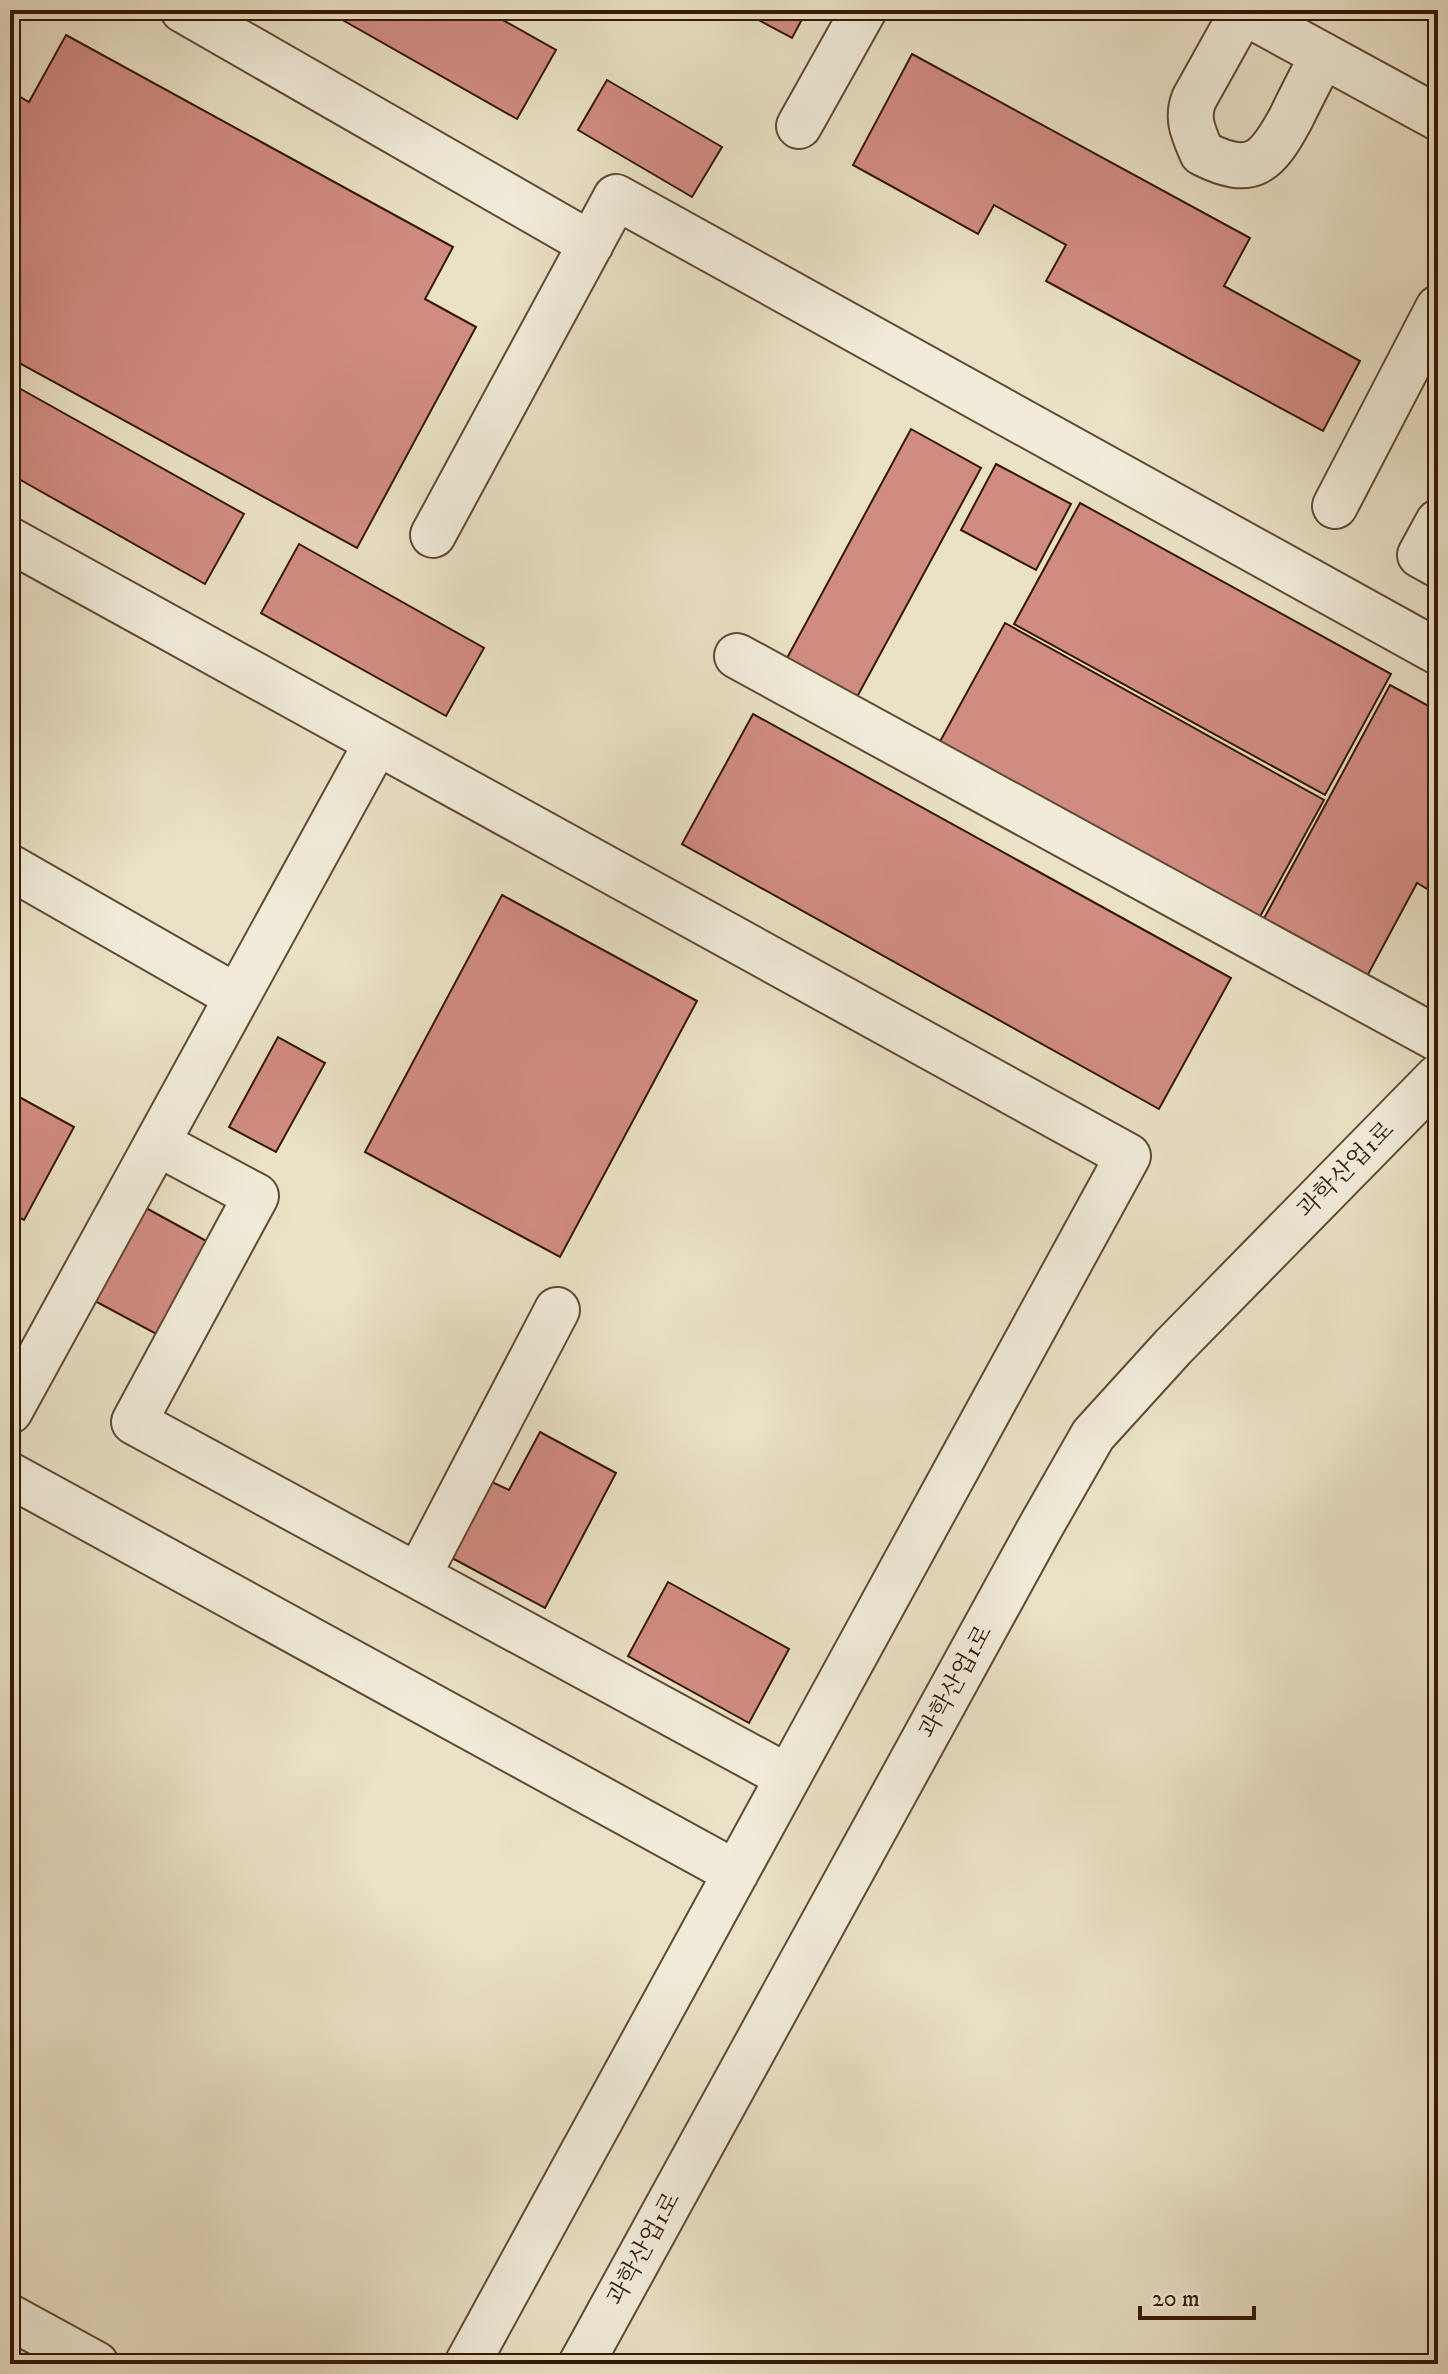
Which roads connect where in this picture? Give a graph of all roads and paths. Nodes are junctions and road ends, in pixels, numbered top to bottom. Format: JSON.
{"nodes":[{"id":1,"x":183,"y":10,"type":"edge"},
{"id":2,"x":864,"y":10,"type":"edge"},
{"id":3,"x":1242,"y":11,"type":"edge"},
{"id":4,"x":1323,"y":55,"type":"junction"},
{"id":5,"x":1438,"y":118,"type":"edge"},
{"id":6,"x":799,"y":126,"type":"dead end"},
{"id":7,"x":591,"y":244,"type":"junction"},
{"id":8,"x":1438,"y":308,"type":"edge"},
{"id":9,"x":1335,"y":506,"type":"dead end"},
{"id":10,"x":1438,"y":522,"type":"edge"},
{"id":11,"x":433,"y":535,"type":"dead end"},
{"id":12,"x":10,"y":540,"type":"edge"},
{"id":13,"x":1438,"y":565,"type":"edge"},
{"id":14,"x":1438,"y":652,"type":"edge"},
{"id":15,"x":737,"y":656,"type":"dead end"},
{"id":16,"x":377,"y":742,"type":"junction"},
{"id":17,"x":10,"y":867,"type":"edge"},
{"id":18,"x":237,"y":997,"type":"junction"},
{"id":19,"x":1438,"y":1039,"type":"edge"},
{"id":20,"x":1438,"y":1077,"type":"edge"},
{"id":21,"x":157,"y":1143,"type":"junction"},
{"id":22,"x":557,"y":1310,"type":"dead end"},
{"id":23,"x":10,"y":1411,"type":"edge"},
{"id":24,"x":10,"y":1475,"type":"edge"},
{"id":25,"x":418,"y":1576,"type":"junction"},
{"id":26,"x":788,"y":1777,"type":"junction"},
{"id":27,"x":736,"y":1873,"type":"junction"},
{"id":28,"x":10,"y":2317,"type":"edge"},
{"id":29,"x":96,"y":2364,"type":"edge"},
{"id":30,"x":467,"y":2364,"type":"edge"},
{"id":31,"x":581,"y":2364,"type":"edge"}],
"edges":[{"from":1,"to":7,"type":"street"},
{"from":2,"to":6,"type":"street"},
{"from":3,"to":4,"type":"street"},
{"from":3,"to":4,"type":"street"},
{"from":4,"to":5,"type":"street"},
{"from":7,"to":11,"type":"street"},
{"from":7,"to":14,"type":"street"},
{"from":8,"to":9,"type":"street"},
{"from":10,"to":13,"type":"street"},
{"from":12,"to":16,"type":"street"},
{"from":15,"to":19,"type":"street"},
{"from":16,"to":18,"type":"street"},
{"from":16,"to":26,"type":"street"},
{"from":17,"to":18,"type":"street"},
{"from":18,"to":21,"type":"street"},
{"from":20,"to":31,"type":"street","name":"과학산업1로"},
{"from":21,"to":23,"type":"street"},
{"from":21,"to":25,"type":"street"},
{"from":22,"to":25,"type":"street"},
{"from":24,"to":27,"type":"street"},
{"from":25,"to":26,"type":"street"},
{"from":26,"to":27,"type":"street"},
{"from":27,"to":30,"type":"street"},
{"from":28,"to":29,"type":"street"}]}
